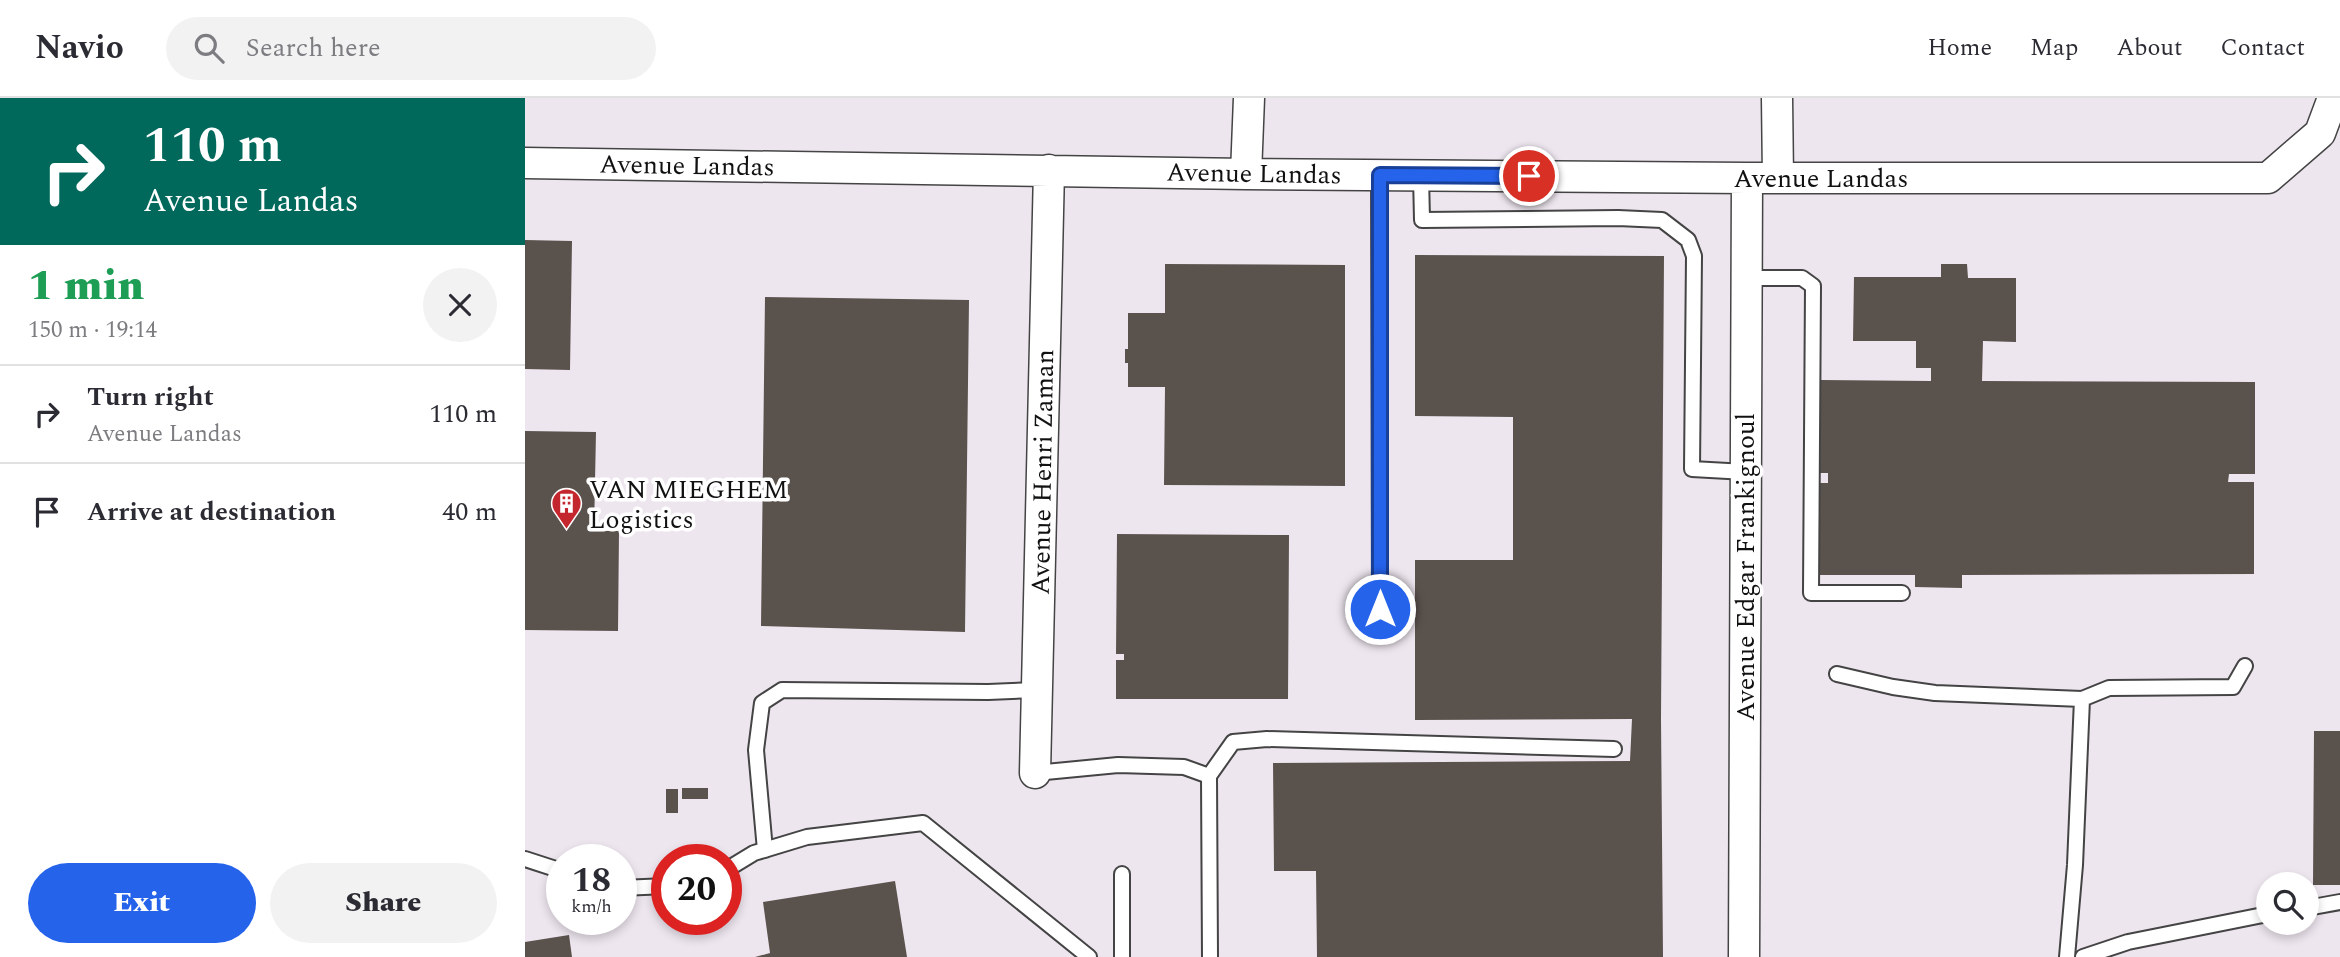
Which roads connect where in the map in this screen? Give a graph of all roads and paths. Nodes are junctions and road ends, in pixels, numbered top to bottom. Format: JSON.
{"nodes":[{"id":1,"x":1249,"y":98,"type":"edge"},
{"id":2,"x":1777,"y":98,"type":"edge"},
{"id":3,"x":2333,"y":98,"type":"edge"},
{"id":4,"x":2330,"y":140,"type":"edge"},
{"id":5,"x":525,"y":163,"type":"edge"},
{"id":6,"x":1049,"y":170,"type":"junction"},
{"id":7,"x":1246,"y":174,"type":"junction"},
{"id":8,"x":1380,"y":175,"type":"junction"},
{"id":9,"x":1421,"y":175,"type":"junction"},
{"id":10,"x":1747,"y":178,"type":"junction"},
{"id":11,"x":1778,"y":178,"type":"junction"},
{"id":12,"x":1746,"y":278,"type":"junction"},
{"id":13,"x":1746,"y":472,"type":"junction"},
{"id":14,"x":1902,"y":593,"type":"dead end"},
{"id":15,"x":1380,"y":609,"type":"dead end"},
{"id":16,"x":2245,"y":666,"type":"dead end"},
{"id":17,"x":1837,"y":674,"type":"dead end"},
{"id":18,"x":1037,"y":690,"type":"junction"},
{"id":19,"x":2082,"y":699,"type":"junction"},
{"id":20,"x":1614,"y":748,"type":"dead end"},
{"id":21,"x":1035,"y":773,"type":"joint"},
{"id":22,"x":1209,"y":776,"type":"junction"},
{"id":23,"x":765,"y":850,"type":"junction"},
{"id":24,"x":525,"y":859,"type":"edge"},
{"id":25,"x":742,"y":860,"type":"edge"},
{"id":26,"x":546,"y":866,"type":"edge"},
{"id":27,"x":1122,"y":874,"type":"dead end"},
{"id":28,"x":2340,"y":902,"type":"edge"},
{"id":29,"x":2319,"y":906,"type":"edge"},
{"id":30,"x":2256,"y":916,"type":"edge"},
{"id":31,"x":1089,"y":957,"type":"edge"},
{"id":32,"x":1122,"y":957,"type":"edge"},
{"id":33,"x":1210,"y":957,"type":"edge"},
{"id":34,"x":1744,"y":957,"type":"edge"},
{"id":35,"x":2067,"y":957,"type":"edge"},
{"id":36,"x":2083,"y":957,"type":"edge"}],
"edges":[{"from":1,"to":7,"type":"street"},
{"from":2,"to":11,"type":"street"},
{"from":3,"to":4,"type":"street"},
{"from":4,"to":11,"type":"street","name":"Avenue Landas"},
{"from":5,"to":6,"type":"street","name":"Avenue Landas"},
{"from":6,"to":7,"type":"street","name":"Avenue Landas"},
{"from":6,"to":18,"type":"street","name":"Avenue Henri Zaman"},
{"from":7,"to":8,"type":"street","name":"Avenue Landas"},
{"from":8,"to":9,"type":"street","name":"Avenue Landas"},
{"from":8,"to":15,"type":"lane"},
{"from":9,"to":10,"type":"street","name":"Avenue Landas"},
{"from":9,"to":13,"type":"lane"},
{"from":10,"to":11,"type":"street","name":"Avenue Landas"},
{"from":10,"to":12,"type":"street","name":"Avenue Edgar Frankignoul"},
{"from":12,"to":13,"type":"street","name":"Avenue Edgar Frankignoul"},
{"from":12,"to":14,"type":"lane"},
{"from":13,"to":34,"type":"street","name":"Avenue Edgar Frankignoul"},
{"from":16,"to":19,"type":"lane"},
{"from":17,"to":19,"type":"lane"},
{"from":18,"to":21,"type":"street","name":"Avenue Henri Zaman"},
{"from":18,"to":23,"type":"lane"},
{"from":19,"to":35,"type":"lane"},
{"from":20,"to":22,"type":"lane"},
{"from":21,"to":22,"type":"lane"},
{"from":22,"to":33,"type":"lane"},
{"from":23,"to":25,"type":"lane"},
{"from":23,"to":31,"type":"lane"},
{"from":24,"to":26,"type":"lane"},
{"from":27,"to":32,"type":"lane"},
{"from":28,"to":29,"type":"lane"},
{"from":30,"to":36,"type":"lane"}]}
